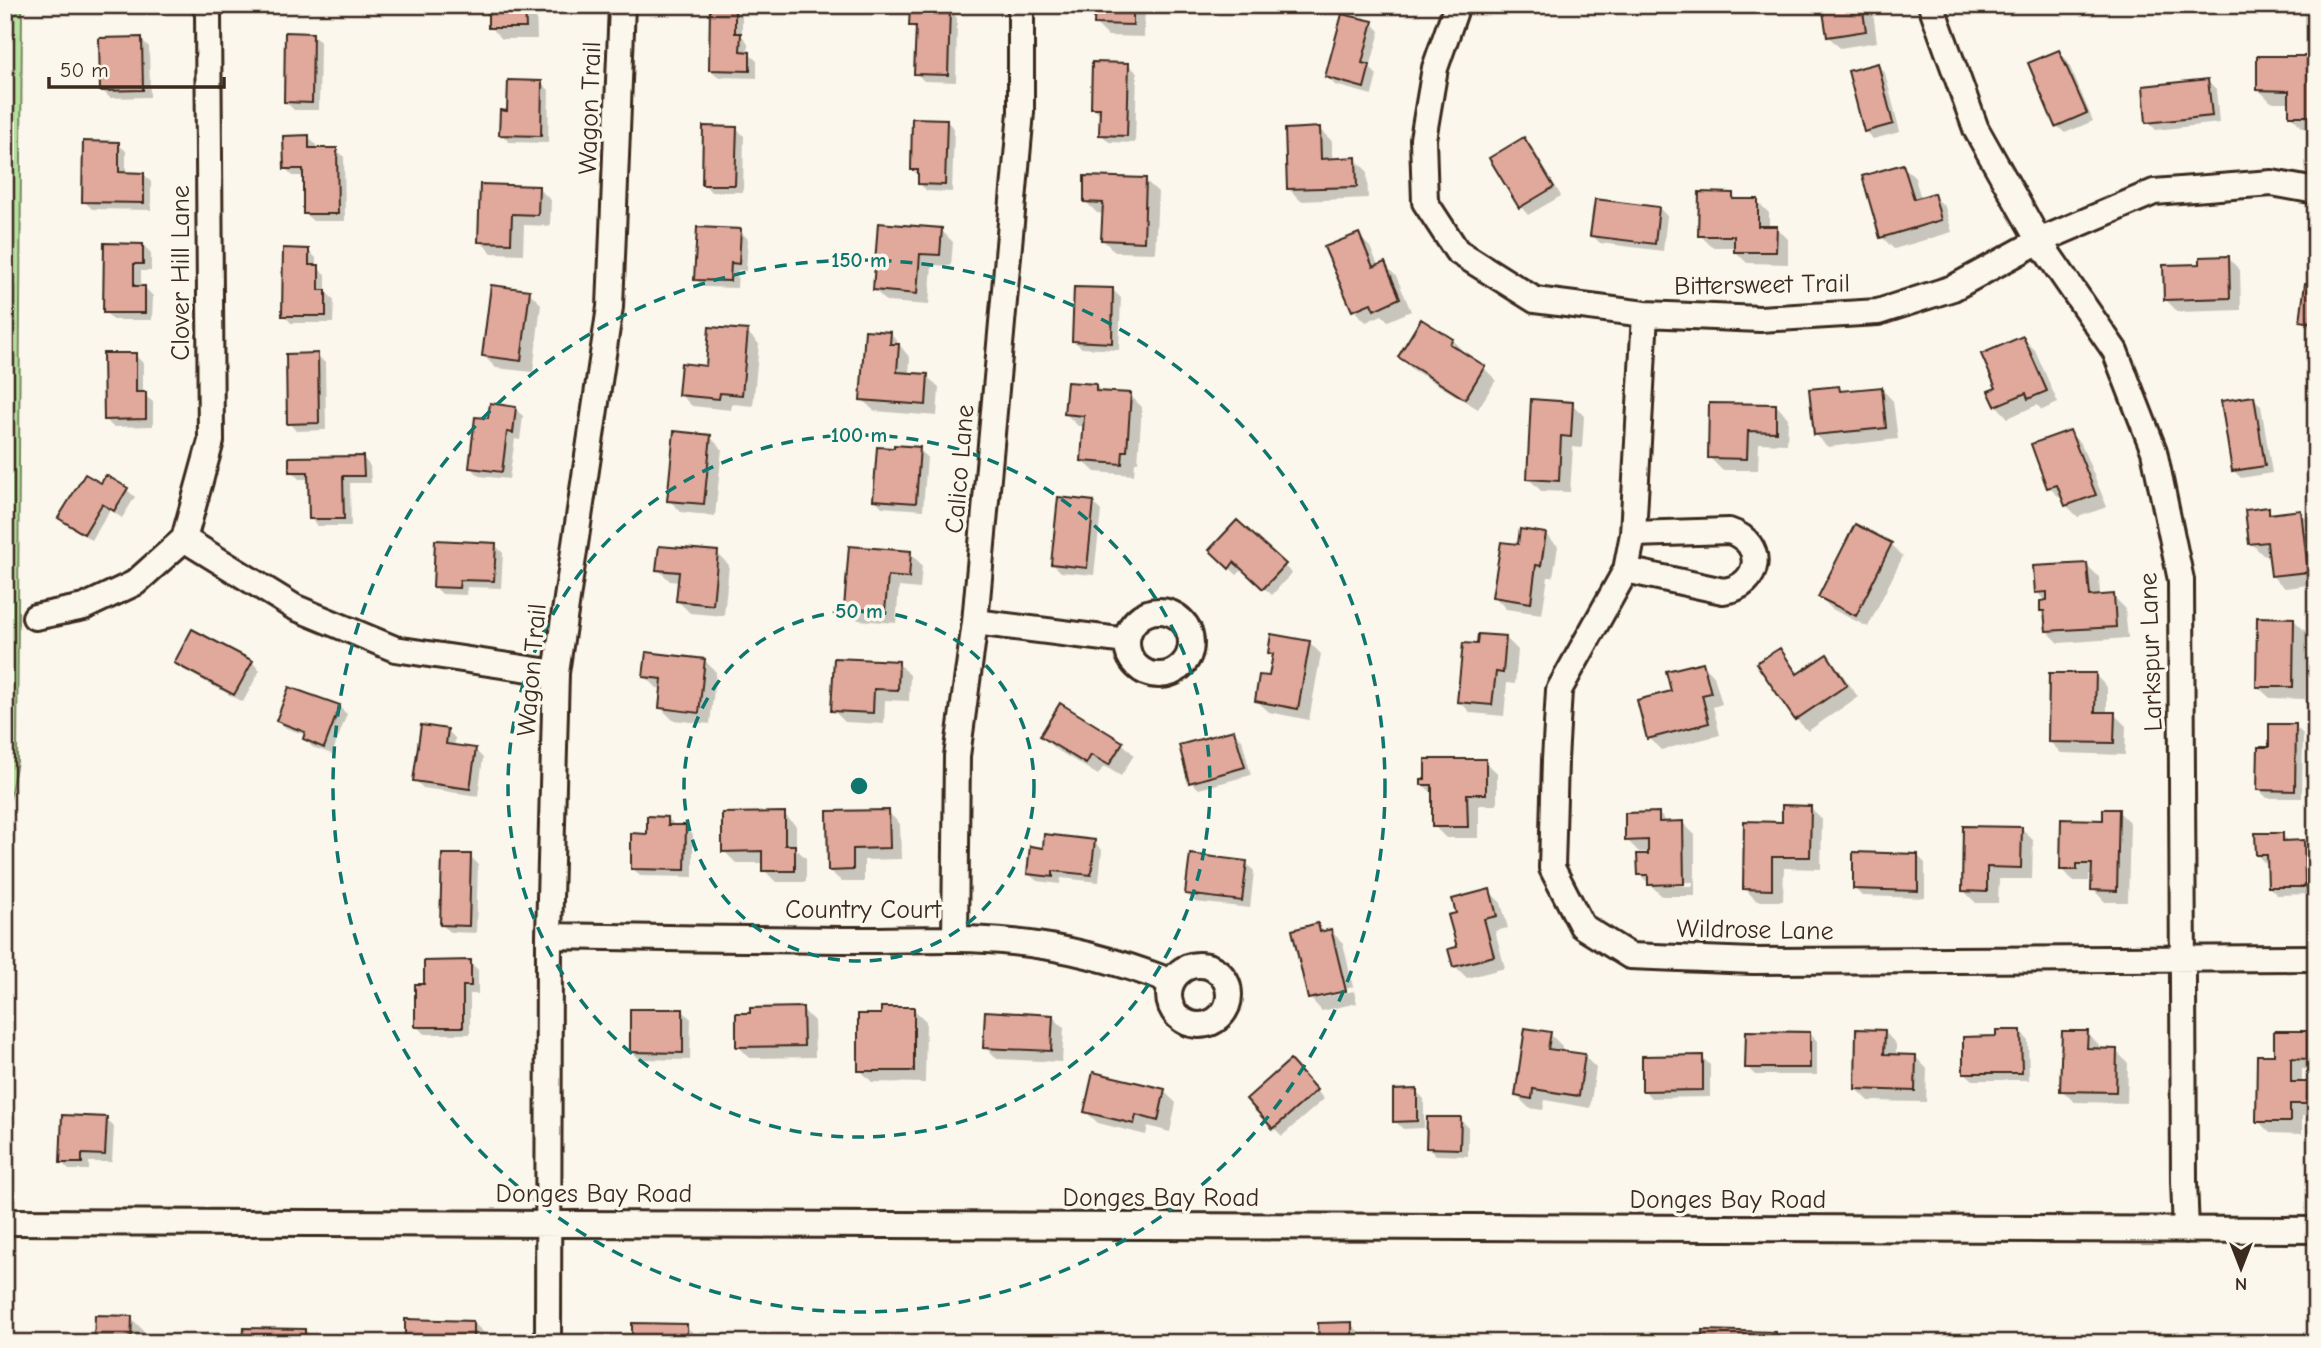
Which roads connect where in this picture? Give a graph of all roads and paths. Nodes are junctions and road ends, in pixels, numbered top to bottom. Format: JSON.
{"nodes":[{"id":1,"x":204,"y":5,"type":"edge"},
{"id":2,"x":622,"y":5,"type":"edge"},
{"id":3,"x":1021,"y":5,"type":"edge"},
{"id":4,"x":1457,"y":5,"type":"edge"},
{"id":5,"x":1931,"y":5,"type":"edge"},
{"id":6,"x":2316,"y":191,"type":"edge"},
{"id":7,"x":2039,"y":241,"type":"junction"},
{"id":8,"x":1645,"y":314,"type":"junction"},
{"id":9,"x":1633,"y":534,"type":"junction"},
{"id":10,"x":184,"y":539,"type":"junction"},
{"id":11,"x":1626,"y":570,"type":"junction"},
{"id":12,"x":35,"y":617,"type":"dead end"},
{"id":13,"x":975,"y":622,"type":"junction"},
{"id":14,"x":1127,"y":641,"type":"dead end"},
{"id":15,"x":556,"y":673,"type":"junction"},
{"id":16,"x":549,"y":936,"type":"junction"},
{"id":17,"x":955,"y":939,"type":"junction"},
{"id":18,"x":2183,"y":958,"type":"junction"},
{"id":19,"x":2316,"y":958,"type":"edge"},
{"id":20,"x":1172,"y":982,"type":"dead end"},
{"id":21,"x":5,"y":1222,"type":"edge"},
{"id":22,"x":549,"y":1223,"type":"junction"},
{"id":23,"x":2186,"y":1230,"type":"junction"},
{"id":24,"x":2316,"y":1230,"type":"edge"},
{"id":25,"x":548,"y":1343,"type":"edge"}],
"edges":[{"from":1,"to":10,"type":"street","name":"Clover Hill Lane"},
{"from":2,"to":15,"type":"street","name":"Wagon Trail"},
{"from":3,"to":13,"type":"street","name":"Calico Lane"},
{"from":4,"to":8,"type":"street","name":"Bittersweet Trail"},
{"from":5,"to":7,"type":"street","name":"Larkspur Lane"},
{"from":6,"to":7,"type":"street","name":"Bittersweet Trail"},
{"from":7,"to":8,"type":"street","name":"Bittersweet Trail"},
{"from":7,"to":18,"type":"street","name":"Larkspur Lane"},
{"from":8,"to":9,"type":"street","name":"Wildrose Lane"},
{"from":9,"to":11,"type":"street","name":"Wildrose Lane"},
{"from":9,"to":11,"type":"street"},
{"from":10,"to":12,"type":"street"},
{"from":10,"to":15,"type":"street"},
{"from":11,"to":18,"type":"street","name":"Wildrose Lane"},
{"from":13,"to":14,"type":"street"},
{"from":13,"to":17,"type":"street","name":"Calico Lane"},
{"from":15,"to":16,"type":"street","name":"Wagon Trail"},
{"from":16,"to":17,"type":"street","name":"Country Court"},
{"from":16,"to":22,"type":"street","name":"Wagon Trail"},
{"from":17,"to":20,"type":"street","name":"Country Court"},
{"from":18,"to":19,"type":"street","name":"Wildrose Lane"},
{"from":18,"to":23,"type":"street","name":"Larkspur Lane"},
{"from":21,"to":22,"type":"street","name":"Donges Bay Road"},
{"from":22,"to":23,"type":"street","name":"Donges Bay Road"},
{"from":22,"to":25,"type":"street","name":"Wagon Trail"},
{"from":23,"to":24,"type":"street","name":"Donges Bay Road"}]}
